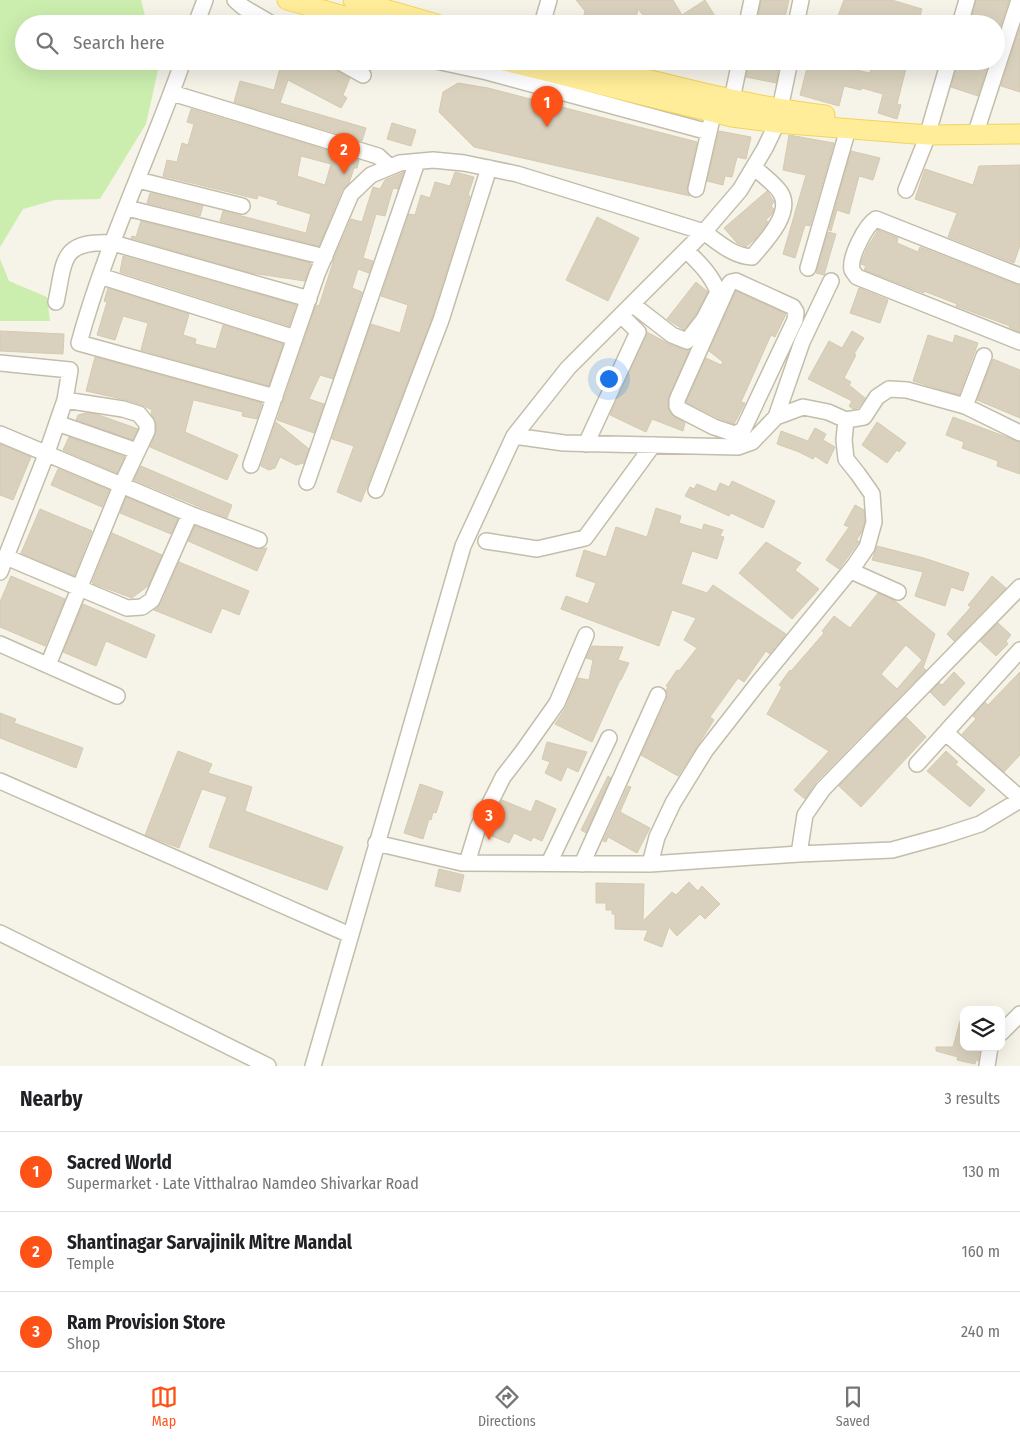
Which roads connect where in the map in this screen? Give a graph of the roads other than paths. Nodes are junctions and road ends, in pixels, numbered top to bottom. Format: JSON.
{"nodes":[{"id":1,"x":205,"y":0,"type":"edge"},
{"id":2,"x":235,"y":0,"type":"edge"},
{"id":3,"x":353,"y":0,"type":"edge"},
{"id":4,"x":549,"y":0,"type":"edge"},
{"id":5,"x":752,"y":0,"type":"edge"},
{"id":6,"x":801,"y":0,"type":"edge"},
{"id":7,"x":967,"y":0,"type":"edge"},
{"id":8,"x":1019,"y":0,"type":"edge"},
{"id":9,"x":297,"y":1,"type":"edge"},
{"id":10,"x":199,"y":15,"type":"edge"},
{"id":11,"x":256,"y":15,"type":"edge"},
{"id":12,"x":343,"y":15,"type":"edge"},
{"id":13,"x":405,"y":15,"type":"edge"},
{"id":14,"x":545,"y":15,"type":"edge"},
{"id":15,"x":749,"y":15,"type":"edge"},
{"id":16,"x":798,"y":15,"type":"edge"},
{"id":17,"x":963,"y":15,"type":"edge"},
{"id":18,"x":1005,"y":43,"type":"edge"},
{"id":19,"x":180,"y":70,"type":"edge"},
{"id":20,"x":353,"y":70,"type":"edge"},
{"id":21,"x":499,"y":70,"type":"edge"},
{"id":22,"x":552,"y":70,"type":"edge"},
{"id":23,"x":612,"y":70,"type":"edge"},
{"id":24,"x":738,"y":70,"type":"edge"},
{"id":25,"x":788,"y":70,"type":"edge"},
{"id":26,"x":946,"y":70,"type":"edge"},
{"id":27,"x":996,"y":70,"type":"edge"},
{"id":28,"x":363,"y":76,"type":"dead end"},
{"id":29,"x":172,"y":93,"type":"junction"},
{"id":30,"x":732,"y":99,"type":"junction"},
{"id":31,"x":714,"y":112,"type":"junction"},
{"id":32,"x":779,"y":116,"type":"junction"},
{"id":33,"x":1020,"y":125,"type":"edge"},
{"id":34,"x":978,"y":126,"type":"junction"},
{"id":35,"x":848,"y":129,"type":"junction"},
{"id":36,"x":929,"y":130,"type":"junction"},
{"id":37,"x":708,"y":132,"type":"junction"},
{"id":38,"x":1020,"y":134,"type":"edge"},
{"id":39,"x":417,"y":162,"type":"junction"},
{"id":40,"x":390,"y":167,"type":"junction"},
{"id":41,"x":754,"y":167,"type":"junction"},
{"id":42,"x":489,"y":168,"type":"junction"},
{"id":43,"x":138,"y":180,"type":"junction"},
{"id":44,"x":696,"y":189,"type":"dead end"},
{"id":45,"x":906,"y":190,"type":"dead end"},
{"id":46,"x":242,"y":206,"type":"dead end"},
{"id":47,"x":127,"y":208,"type":"junction"},
{"id":48,"x":704,"y":232,"type":"junction"},
{"id":49,"x":113,"y":242,"type":"junction"},
{"id":50,"x":686,"y":250,"type":"junction"},
{"id":51,"x":324,"y":258,"type":"junction"},
{"id":52,"x":808,"y":268,"type":"dead end"},
{"id":53,"x":100,"y":276,"type":"junction"},
{"id":54,"x":1020,"y":276,"type":"edge"},
{"id":55,"x":831,"y":281,"type":"dead end"},
{"id":56,"x":309,"y":299,"type":"junction"},
{"id":57,"x":56,"y":302,"type":"dead end"},
{"id":58,"x":632,"y":304,"type":"junction"},
{"id":59,"x":621,"y":314,"type":"junction"},
{"id":60,"x":295,"y":338,"type":"junction"},
{"id":61,"x":1020,"y":342,"type":"edge"},
{"id":62,"x":984,"y":356,"type":"dead end"},
{"id":63,"x":0,"y":363,"type":"edge"},
{"id":64,"x":275,"y":397,"type":"junction"},
{"id":65,"x":65,"y":400,"type":"junction"},
{"id":66,"x":965,"y":406,"type":"junction"},
{"id":67,"x":776,"y":416,"type":"junction"},
{"id":68,"x":846,"y":420,"type":"junction"},
{"id":69,"x":57,"y":423,"type":"junction"},
{"id":70,"x":743,"y":430,"type":"junction"},
{"id":71,"x":1020,"y":432,"type":"edge"},
{"id":72,"x":0,"y":434,"type":"edge"},
{"id":73,"x":514,"y":436,"type":"junction"},
{"id":74,"x":586,"y":444,"type":"junction"},
{"id":75,"x":653,"y":445,"type":"junction"},
{"id":76,"x":738,"y":447,"type":"junction"},
{"id":77,"x":137,"y":451,"type":"junction"},
{"id":78,"x":46,"y":455,"type":"junction"},
{"id":79,"x":251,"y":465,"type":"dead end"},
{"id":80,"x":307,"y":482,"type":"dead end"},
{"id":81,"x":121,"y":486,"type":"junction"},
{"id":82,"x":376,"y":490,"type":"dead end"},
{"id":83,"x":190,"y":514,"type":"junction"},
{"id":84,"x":259,"y":540,"type":"dead end"},
{"id":85,"x":486,"y":541,"type":"dead end"},
{"id":86,"x":6,"y":557,"type":"junction"},
{"id":87,"x":851,"y":570,"type":"junction"},
{"id":88,"x":0,"y":572,"type":"edge"},
{"id":89,"x":1020,"y":587,"type":"edge"},
{"id":90,"x":79,"y":588,"type":"junction"},
{"id":91,"x":898,"y":592,"type":"dead end"},
{"id":92,"x":586,"y":636,"type":"dead end"},
{"id":93,"x":0,"y":644,"type":"edge"},
{"id":94,"x":1020,"y":650,"type":"edge"},
{"id":95,"x":48,"y":665,"type":"junction"},
{"id":96,"x":658,"y":695,"type":"dead end"},
{"id":97,"x":118,"y":696,"type":"dead end"},
{"id":98,"x":946,"y":733,"type":"junction"},
{"id":99,"x":608,"y":738,"type":"dead end"},
{"id":100,"x":917,"y":764,"type":"dead end"},
{"id":101,"x":0,"y":781,"type":"edge"},
{"id":102,"x":1020,"y":799,"type":"edge"},
{"id":103,"x":376,"y":843,"type":"junction"},
{"id":104,"x":799,"y":854,"type":"junction"},
{"id":105,"x":467,"y":862,"type":"junction"},
{"id":106,"x":550,"y":863,"type":"junction"},
{"id":107,"x":582,"y":864,"type":"junction"},
{"id":108,"x":650,"y":864,"type":"junction"},
{"id":109,"x":0,"y":933,"type":"edge"},
{"id":110,"x":350,"y":935,"type":"junction"},
{"id":111,"x":1020,"y":1014,"type":"edge"},
{"id":112,"x":1005,"y":1029,"type":"edge"},
{"id":113,"x":989,"y":1051,"type":"edge"},
{"id":114,"x":268,"y":1066,"type":"edge"},
{"id":115,"x":313,"y":1066,"type":"edge"},
{"id":116,"x":987,"y":1066,"type":"edge"}],
"edges":[{"from":1,"to":10,"type":"street"},
{"from":2,"to":11,"type":"street"},
{"from":3,"to":13,"type":"main road"},
{"from":4,"to":14,"type":"street"},
{"from":5,"to":15,"type":"street"},
{"from":6,"to":16,"type":"street"},
{"from":7,"to":17,"type":"street"},
{"from":8,"to":18,"type":"street"},
{"from":9,"to":12,"type":"main road"},
{"from":19,"to":29,"type":"street"},
{"from":20,"to":28,"type":"street"},
{"from":21,"to":37,"type":"street"},
{"from":22,"to":31,"type":"main road"},
{"from":23,"to":30,"type":"main road"},
{"from":24,"to":30,"type":"street"},
{"from":25,"to":32,"type":"street"},
{"from":26,"to":36,"type":"street"},
{"from":27,"to":34,"type":"street"},
{"from":29,"to":40,"type":"street"},
{"from":29,"to":43,"type":"street"},
{"from":30,"to":32,"type":"main road"},
{"from":31,"to":32,"type":"main road"},
{"from":31,"to":37,"type":"street"},
{"from":32,"to":35,"type":"main road"},
{"from":32,"to":36,"type":"main road"},
{"from":32,"to":41,"type":"street"},
{"from":33,"to":34,"type":"main road"},
{"from":34,"to":36,"type":"main road"},
{"from":35,"to":36,"type":"main road"},
{"from":35,"to":52,"type":"street"},
{"from":36,"to":38,"type":"main road"},
{"from":36,"to":45,"type":"street"},
{"from":37,"to":44,"type":"street"},
{"from":39,"to":40,"type":"street"},
{"from":39,"to":42,"type":"street"},
{"from":39,"to":80,"type":"street"},
{"from":40,"to":51,"type":"street"},
{"from":41,"to":48,"type":"street"},
{"from":41,"to":48,"type":"street"},
{"from":42,"to":48,"type":"street"},
{"from":42,"to":82,"type":"street"},
{"from":43,"to":46,"type":"street"},
{"from":43,"to":47,"type":"street"},
{"from":47,"to":49,"type":"street"},
{"from":47,"to":51,"type":"street"},
{"from":48,"to":50,"type":"street"},
{"from":49,"to":53,"type":"street"},
{"from":49,"to":56,"type":"street"},
{"from":49,"to":57,"type":"street"},
{"from":50,"to":58,"type":"street"},
{"from":50,"to":58,"type":"street"},
{"from":51,"to":56,"type":"street"},
{"from":53,"to":60,"type":"street"},
{"from":53,"to":64,"type":"street"},
{"from":54,"to":61,"type":"street"},
{"from":55,"to":67,"type":"street"},
{"from":56,"to":60,"type":"street"},
{"from":58,"to":59,"type":"street"},
{"from":59,"to":73,"type":"street"},
{"from":59,"to":74,"type":"street"},
{"from":60,"to":64,"type":"street"},
{"from":62,"to":66,"type":"street"},
{"from":63,"to":65,"type":"street"},
{"from":64,"to":79,"type":"street"},
{"from":65,"to":69,"type":"street"},
{"from":65,"to":77,"type":"street"},
{"from":66,"to":68,"type":"street"},
{"from":66,"to":71,"type":"street"},
{"from":67,"to":68,"type":"street"},
{"from":67,"to":76,"type":"street"},
{"from":68,"to":87,"type":"street"},
{"from":69,"to":77,"type":"street"},
{"from":69,"to":78,"type":"street"},
{"from":70,"to":70,"type":"street"},
{"from":70,"to":76,"type":"street"},
{"from":72,"to":78,"type":"street"},
{"from":73,"to":74,"type":"street"},
{"from":73,"to":103,"type":"street"},
{"from":74,"to":75,"type":"street"},
{"from":75,"to":76,"type":"street"},
{"from":75,"to":85,"type":"street"},
{"from":77,"to":81,"type":"street"},
{"from":78,"to":81,"type":"street"},
{"from":78,"to":86,"type":"street"},
{"from":81,"to":83,"type":"street"},
{"from":81,"to":90,"type":"street"},
{"from":83,"to":84,"type":"street"},
{"from":83,"to":90,"type":"street"},
{"from":86,"to":88,"type":"street"},
{"from":86,"to":90,"type":"street"},
{"from":87,"to":91,"type":"street"},
{"from":87,"to":108,"type":"street"},
{"from":89,"to":104,"type":"street"},
{"from":90,"to":95,"type":"street"},
{"from":92,"to":105,"type":"street"},
{"from":93,"to":95,"type":"street"},
{"from":94,"to":98,"type":"street"},
{"from":95,"to":97,"type":"street"},
{"from":96,"to":107,"type":"street"},
{"from":98,"to":100,"type":"street"},
{"from":98,"to":102,"type":"street"},
{"from":99,"to":106,"type":"street"},
{"from":101,"to":110,"type":"street"},
{"from":102,"to":104,"type":"street"},
{"from":103,"to":105,"type":"street"},
{"from":103,"to":110,"type":"street"},
{"from":104,"to":108,"type":"street"},
{"from":105,"to":106,"type":"street"},
{"from":106,"to":107,"type":"street"},
{"from":107,"to":108,"type":"street"},
{"from":109,"to":114,"type":"street"},
{"from":110,"to":115,"type":"street"},
{"from":111,"to":112,"type":"street"},
{"from":113,"to":116,"type":"street"}]}
